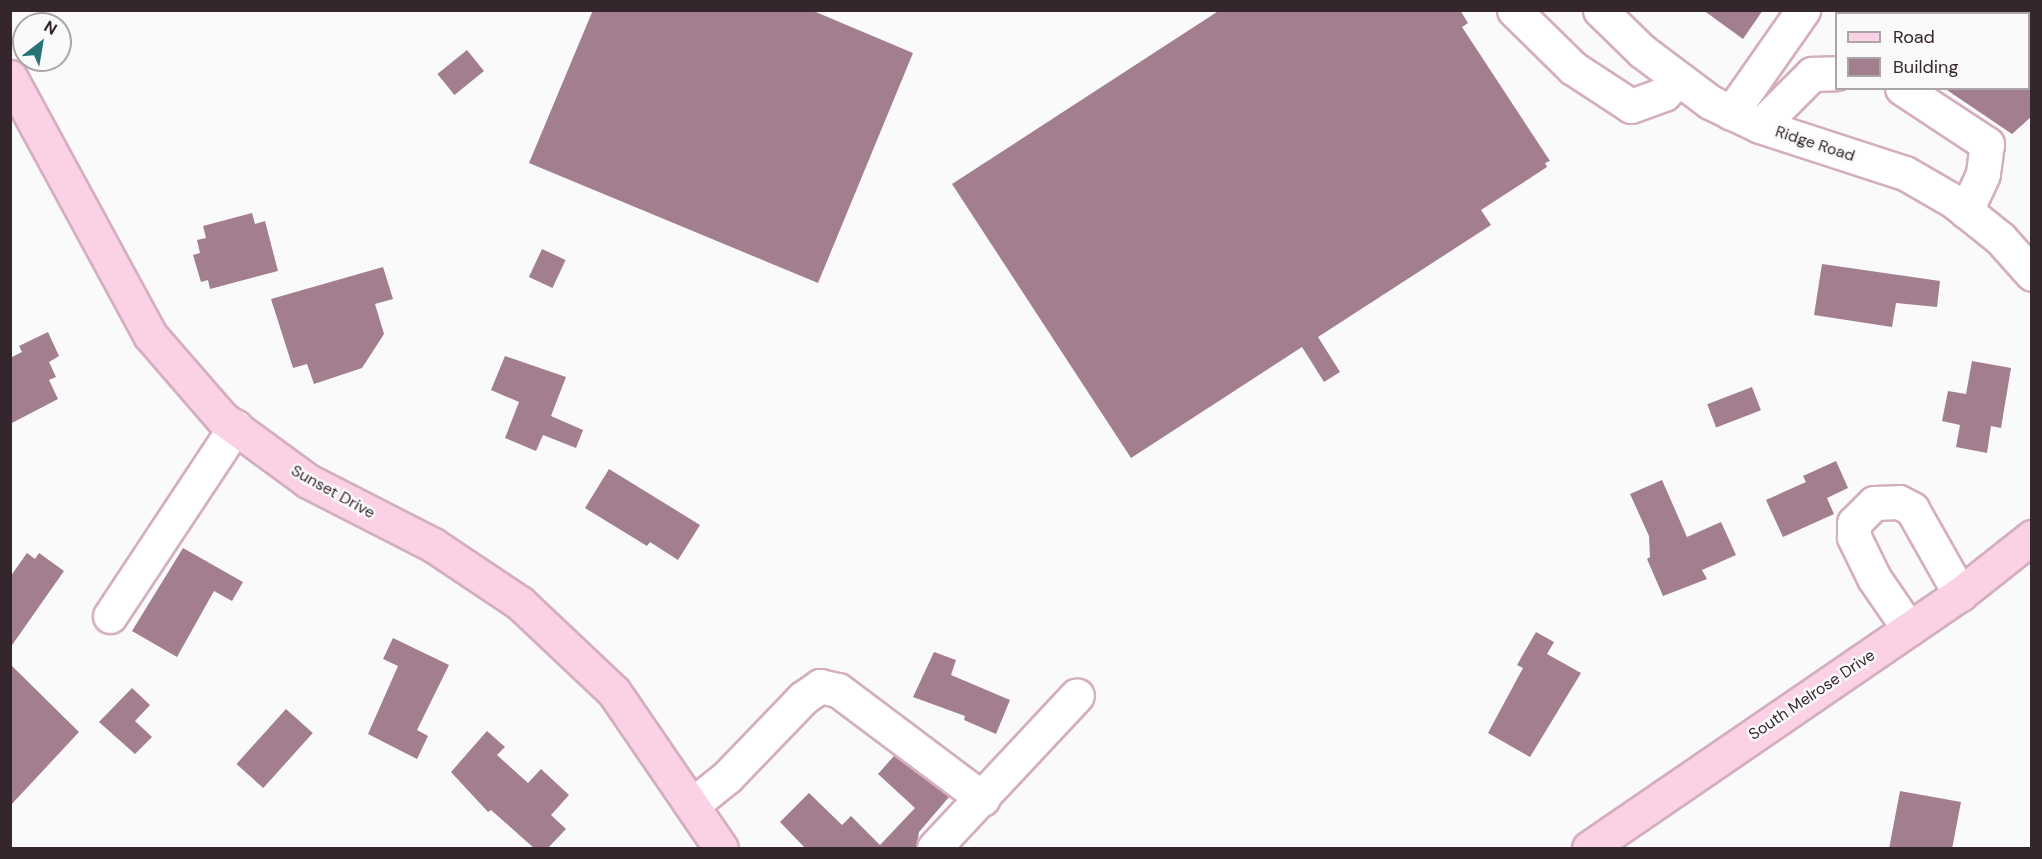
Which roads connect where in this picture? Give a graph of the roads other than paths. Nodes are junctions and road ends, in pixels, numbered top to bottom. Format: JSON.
{"nodes":[{"id":1,"x":1514,"y":10,"type":"edge"},
{"id":2,"x":1600,"y":10,"type":"edge"},
{"id":3,"x":1803,"y":10,"type":"edge"},
{"id":4,"x":1835,"y":73,"type":"edge"},
{"id":5,"x":10,"y":78,"type":"edge"},
{"id":6,"x":1678,"y":79,"type":"junction"},
{"id":7,"x":1905,"y":90,"type":"edge"},
{"id":8,"x":1746,"y":120,"type":"junction"},
{"id":9,"x":1966,"y":211,"type":"junction"},
{"id":10,"x":2031,"y":274,"type":"edge"},
{"id":11,"x":235,"y":427,"type":"junction"},
{"id":12,"x":2031,"y":537,"type":"edge"},
{"id":13,"x":1960,"y":594,"type":"junction"},
{"id":14,"x":110,"y":616,"type":"dead end"},
{"id":15,"x":1909,"y":629,"type":"junction"},
{"id":16,"x":1077,"y":695,"type":"dead end"},
{"id":17,"x":983,"y":799,"type":"junction"},
{"id":18,"x":692,"y":806,"type":"junction"},
{"id":19,"x":721,"y":849,"type":"edge"},
{"id":20,"x":934,"y":849,"type":"edge"},
{"id":21,"x":1589,"y":849,"type":"edge"}],
"edges":[{"from":1,"to":6,"type":"street"},
{"from":2,"to":6,"type":"street","name":"Ridge Road"},
{"from":3,"to":8,"type":"street"},
{"from":4,"to":8,"type":"street"},
{"from":5,"to":11,"type":"main road","name":"Sunset Drive"},
{"from":6,"to":8,"type":"street","name":"Ridge Road"},
{"from":7,"to":9,"type":"street"},
{"from":8,"to":9,"type":"street","name":"Ridge Road"},
{"from":9,"to":10,"type":"street","name":"Ridge Road"},
{"from":11,"to":14,"type":"street"},
{"from":11,"to":18,"type":"main road","name":"Sunset Drive"},
{"from":12,"to":13,"type":"main road","name":"South Melrose Drive"},
{"from":13,"to":15,"type":"main road","name":"South Melrose Drive"},
{"from":13,"to":15,"type":"street"},
{"from":15,"to":21,"type":"main road","name":"South Melrose Drive"},
{"from":16,"to":17,"type":"street"},
{"from":17,"to":18,"type":"street"},
{"from":17,"to":20,"type":"street"},
{"from":18,"to":19,"type":"main road","name":"Sunset Drive"}]}
